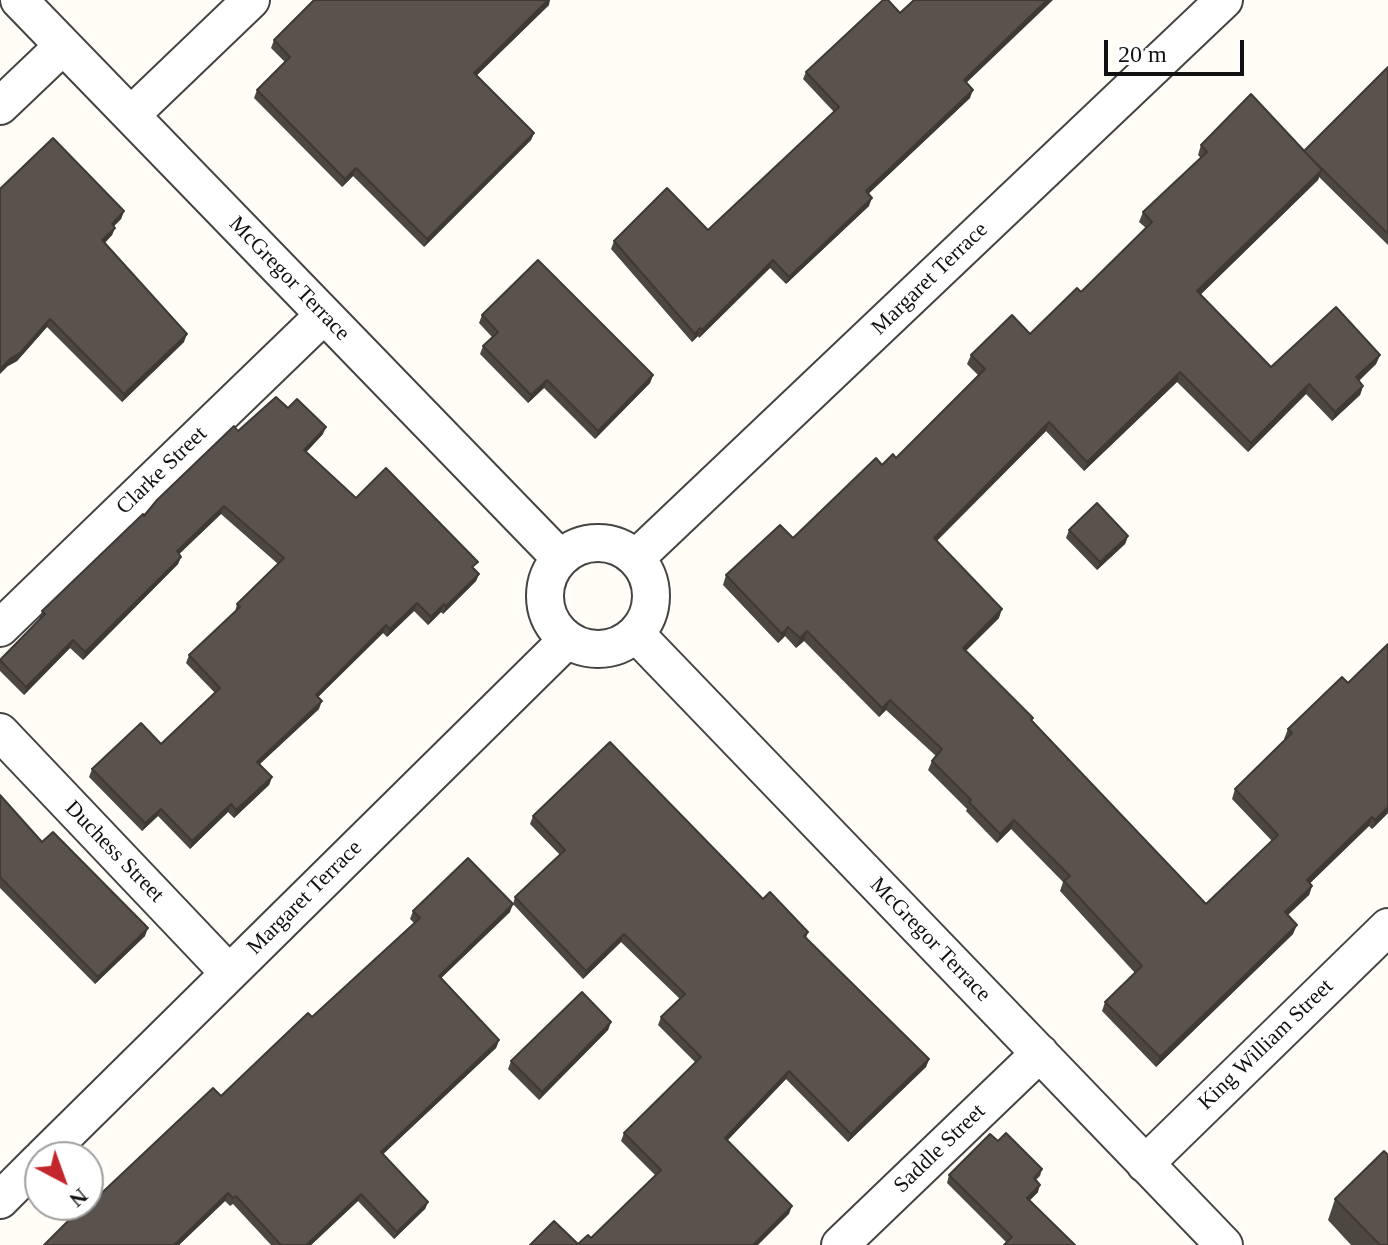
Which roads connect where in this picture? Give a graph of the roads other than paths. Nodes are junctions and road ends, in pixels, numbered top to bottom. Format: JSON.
{"nodes":[{"id":1,"x":19,"y":0,"type":"edge"},
{"id":2,"x":251,"y":0,"type":"edge"},
{"id":3,"x":1224,"y":0,"type":"edge"},
{"id":4,"x":63,"y":46,"type":"junction"},
{"id":5,"x":0,"y":106,"type":"edge"},
{"id":6,"x":131,"y":115,"type":"junction"},
{"id":7,"x":324,"y":315,"type":"junction"},
{"id":8,"x":560,"y":558,"type":"junction"},
{"id":9,"x":636,"y":558,"type":"junction"},
{"id":10,"x":0,"y":628,"type":"edge"},
{"id":11,"x":636,"y":634,"type":"junction"},
{"id":12,"x":567,"y":640,"type":"junction"},
{"id":13,"x":0,"y":732,"type":"edge"},
{"id":14,"x":1388,"y":927,"type":"edge"},
{"id":15,"x":229,"y":973,"type":"junction"},
{"id":16,"x":1040,"y":1053,"type":"junction"},
{"id":17,"x":59,"y":1141,"type":"edge"},
{"id":18,"x":1145,"y":1164,"type":"junction"},
{"id":19,"x":24,"y":1176,"type":"edge"},
{"id":20,"x":0,"y":1200,"type":"edge"},
{"id":21,"x":840,"y":1245,"type":"edge"},
{"id":22,"x":1224,"y":1245,"type":"edge"}],
"edges":[{"from":1,"to":4,"type":"street","name":"McGregor Terrace"},
{"from":2,"to":6,"type":"street"},
{"from":3,"to":9,"type":"street","name":"Margaret Terrace"},
{"from":4,"to":5,"type":"street"},
{"from":4,"to":6,"type":"street","name":"McGregor Terrace"},
{"from":6,"to":7,"type":"street","name":"McGregor Terrace"},
{"from":7,"to":8,"type":"street","name":"McGregor Terrace"},
{"from":7,"to":10,"type":"street","name":"Clarke Street"},
{"from":8,"to":9,"type":"street"},
{"from":8,"to":12,"type":"street"},
{"from":9,"to":11,"type":"street"},
{"from":11,"to":12,"type":"street"},
{"from":11,"to":16,"type":"street","name":"McGregor Terrace"},
{"from":12,"to":15,"type":"street","name":"Margaret Terrace"},
{"from":13,"to":15,"type":"street","name":"Duchess Street"},
{"from":14,"to":18,"type":"street","name":"King William Street"},
{"from":15,"to":17,"type":"street","name":"Margaret Terrace"},
{"from":16,"to":18,"type":"street","name":"McGregor Terrace"},
{"from":16,"to":21,"type":"street","name":"Saddle Street"},
{"from":18,"to":22,"type":"street","name":"McGregor Terrace"},
{"from":19,"to":20,"type":"street","name":"Margaret Terrace"}]}
